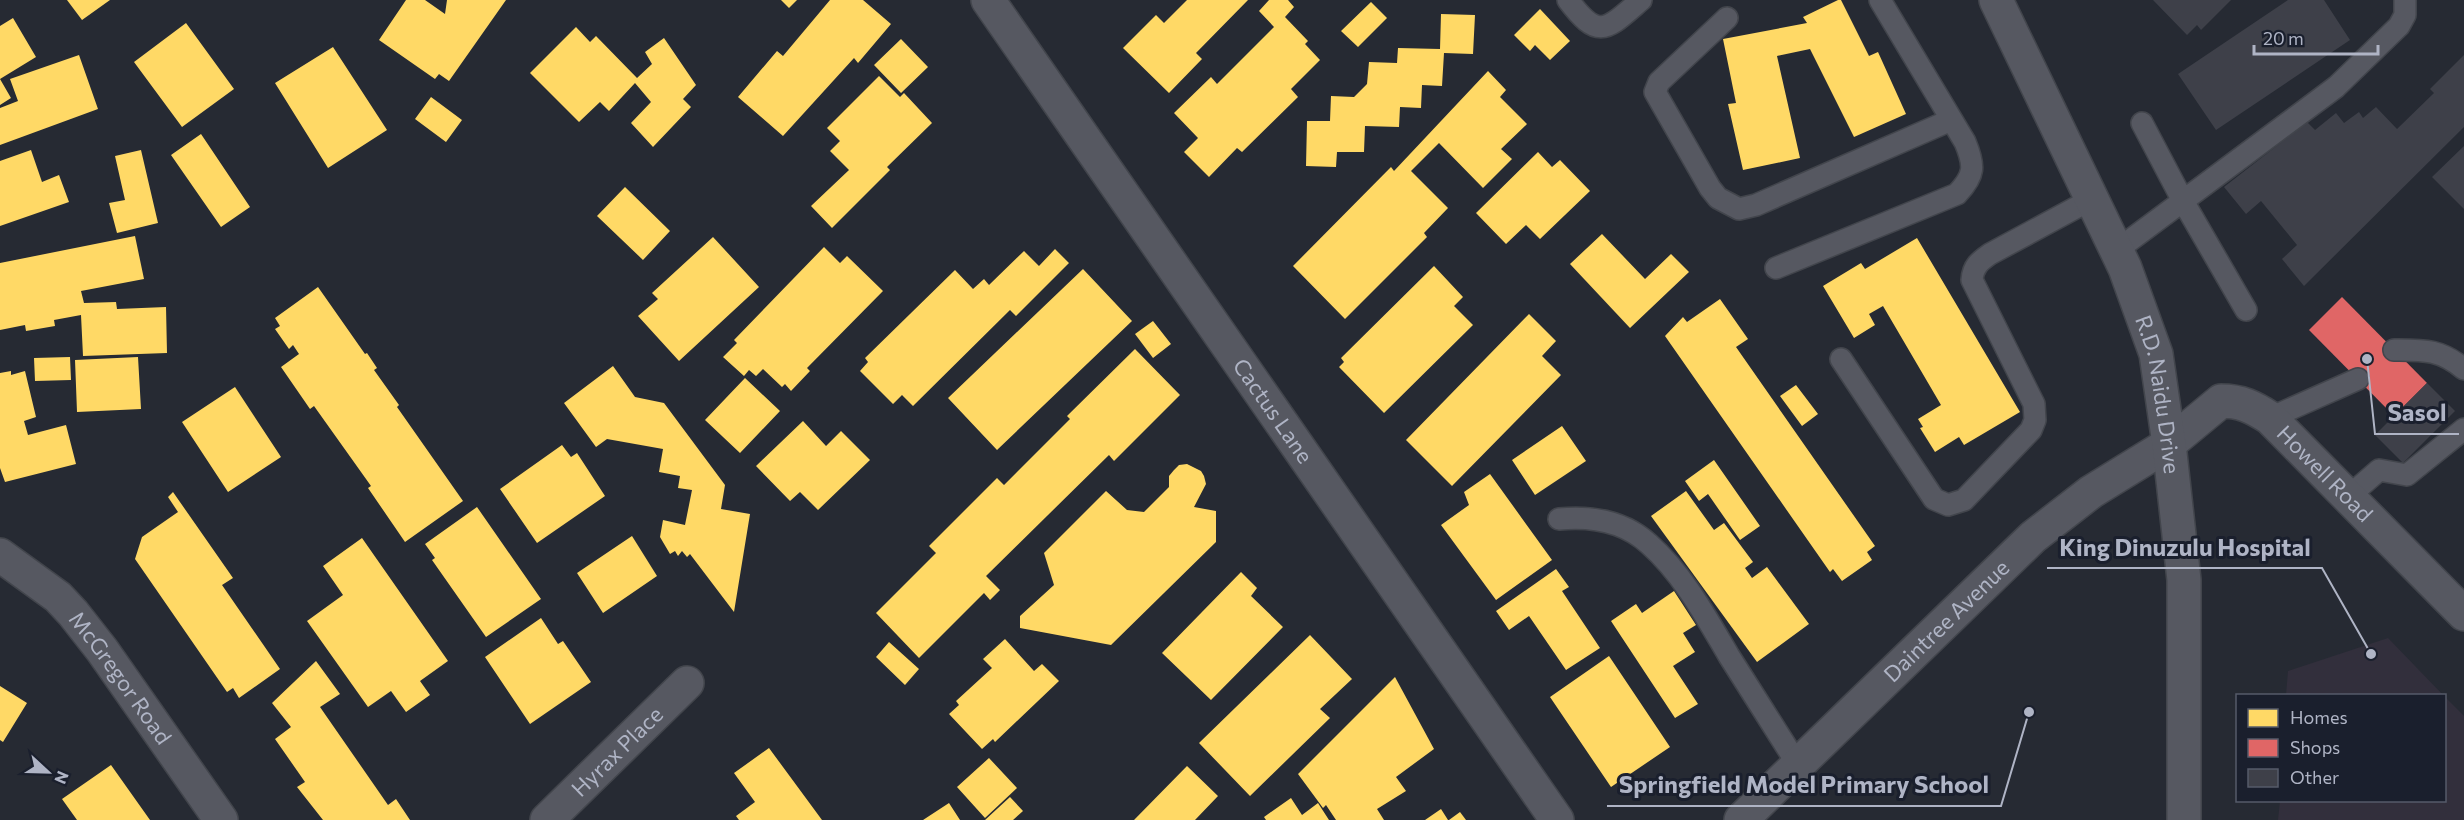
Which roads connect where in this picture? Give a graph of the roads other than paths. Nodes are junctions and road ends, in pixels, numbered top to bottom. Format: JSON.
{"nodes":[{"id":1,"x":987,"y":0,"type":"edge"},
{"id":2,"x":1568,"y":0,"type":"edge"},
{"id":3,"x":1641,"y":0,"type":"edge"},
{"id":4,"x":1880,"y":0,"type":"edge"},
{"id":5,"x":1996,"y":0,"type":"edge"},
{"id":6,"x":2405,"y":0,"type":"edge"},
{"id":7,"x":1727,"y":18,"type":"dead end"},
{"id":8,"x":1951,"y":120,"type":"junction"},
{"id":9,"x":2142,"y":123,"type":"dead end"},
{"id":10,"x":2092,"y":199,"type":"junction"},
{"id":11,"x":2182,"y":201,"type":"junction"},
{"id":12,"x":2117,"y":250,"type":"junction"},
{"id":13,"x":1776,"y":268,"type":"dead end"},
{"id":14,"x":2246,"y":310,"type":"dead end"},
{"id":15,"x":2394,"y":350,"type":"dead end"},
{"id":16,"x":1841,"y":359,"type":"dead end"},
{"id":17,"x":2464,"y":369,"type":"edge"},
{"id":18,"x":2358,"y":379,"type":"dead end"},
{"id":19,"x":2270,"y":418,"type":"junction"},
{"id":20,"x":2464,"y":429,"type":"edge"},
{"id":21,"x":2169,"y":444,"type":"junction"},
{"id":22,"x":2349,"y":496,"type":"junction"},
{"id":23,"x":1559,"y":519,"type":"dead end"},
{"id":24,"x":0,"y":555,"type":"edge"},
{"id":25,"x":2464,"y":614,"type":"edge"},
{"id":26,"x":687,"y":683,"type":"dead end"},
{"id":27,"x":1798,"y":765,"type":"junction"},
{"id":28,"x":221,"y":820,"type":"edge"},
{"id":29,"x":547,"y":820,"type":"edge"},
{"id":30,"x":1557,"y":820,"type":"edge"},
{"id":31,"x":1741,"y":820,"type":"edge"},
{"id":32,"x":2184,"y":820,"type":"edge"}],
"edges":[{"from":1,"to":30,"type":"street","name":"Cactus Lane"},
{"from":2,"to":3,"type":"lane"},
{"from":4,"to":8,"type":"lane"},
{"from":5,"to":10,"type":"street","name":"R.D. Naidu Drive"},
{"from":6,"to":11,"type":"lane"},
{"from":7,"to":8,"type":"lane"},
{"from":8,"to":13,"type":"lane"},
{"from":9,"to":11,"type":"lane"},
{"from":10,"to":12,"type":"street","name":"R.D. Naidu Drive"},
{"from":10,"to":16,"type":"lane"},
{"from":11,"to":12,"type":"lane"},
{"from":11,"to":14,"type":"lane"},
{"from":12,"to":21,"type":"street","name":"R.D. Naidu Drive"},
{"from":15,"to":17,"type":"lane"},
{"from":18,"to":19,"type":"lane"},
{"from":19,"to":21,"type":"street","name":"Howell Road"},
{"from":19,"to":22,"type":"street","name":"Howell Road"},
{"from":20,"to":22,"type":"lane"},
{"from":21,"to":27,"type":"street","name":"Daintree Avenue"},
{"from":21,"to":32,"type":"street","name":"R.D. Naidu Drive"},
{"from":22,"to":25,"type":"street","name":"Howell Road"},
{"from":23,"to":27,"type":"lane"},
{"from":24,"to":28,"type":"street","name":"McGregor Road"},
{"from":26,"to":29,"type":"street","name":"Hyrax Place"},
{"from":27,"to":31,"type":"street","name":"Daintree Avenue"}]}
